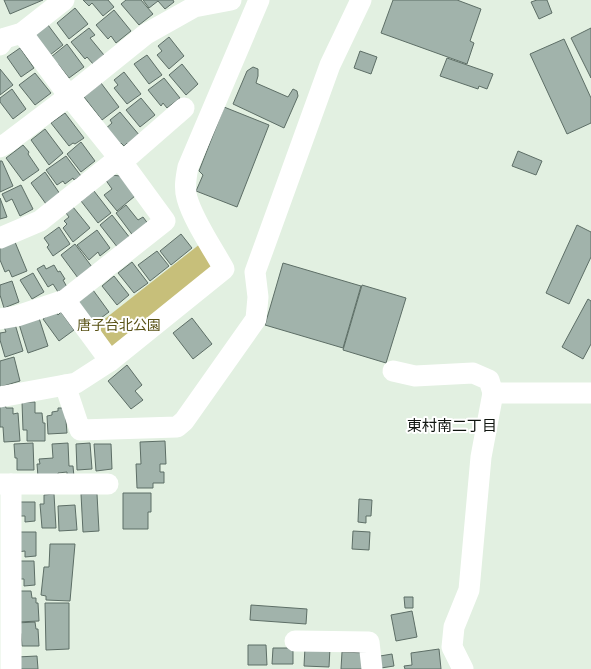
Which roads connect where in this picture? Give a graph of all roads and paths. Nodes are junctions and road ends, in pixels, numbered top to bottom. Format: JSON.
{"nodes":[{"id":1,"x":64,"y":0,"type":"edge"},
{"id":2,"x":232,"y":0,"type":"edge"},
{"id":3,"x":259,"y":0,"type":"edge"},
{"id":4,"x":361,"y":0,"type":"edge"},
{"id":5,"x":191,"y":4,"type":"edge"},
{"id":6,"x":7,"y":35,"type":"edge"},
{"id":7,"x":69,"y":96,"type":"junction"},
{"id":8,"x":184,"y":108,"type":"dead end"},
{"id":9,"x":0,"y":147,"type":"edge"},
{"id":10,"x":121,"y":160,"type":"junction"},
{"id":11,"x":0,"y":238,"type":"edge"},
{"id":12,"x":65,"y":300,"type":"junction"},
{"id":13,"x":0,"y":319,"type":"edge"},
{"id":14,"x":110,"y":361,"type":"junction"},
{"id":15,"x":393,"y":371,"type":"dead end"},
{"id":16,"x":65,"y":385,"type":"junction"},
{"id":17,"x":591,"y":393,"type":"edge"},
{"id":18,"x":493,"y":394,"type":"junction"},
{"id":19,"x":0,"y":397,"type":"edge"},
{"id":20,"x":5,"y":484,"type":"edge"},
{"id":21,"x":108,"y":484,"type":"dead end"},
{"id":22,"x":296,"y":640,"type":"dead end"},
{"id":23,"x":11,"y":669,"type":"edge"},
{"id":24,"x":372,"y":669,"type":"edge"},
{"id":25,"x":463,"y":669,"type":"edge"}],
"edges":[{"from":1,"to":6,"type":"street"},
{"from":2,"to":5,"type":"street"},
{"from":3,"to":14,"type":"street"},
{"from":4,"to":16,"type":"street"},
{"from":5,"to":7,"type":"street"},
{"from":6,"to":7,"type":"street"},
{"from":7,"to":9,"type":"street"},
{"from":7,"to":10,"type":"street"},
{"from":8,"to":10,"type":"street"},
{"from":10,"to":11,"type":"street"},
{"from":10,"to":12,"type":"street"},
{"from":12,"to":13,"type":"street"},
{"from":12,"to":14,"type":"street"},
{"from":14,"to":16,"type":"street"},
{"from":15,"to":18,"type":"street"},
{"from":16,"to":19,"type":"street"},
{"from":17,"to":18,"type":"street"},
{"from":18,"to":25,"type":"street"},
{"from":20,"to":21,"type":"street"},
{"from":20,"to":23,"type":"street"},
{"from":22,"to":24,"type":"street"}]}
